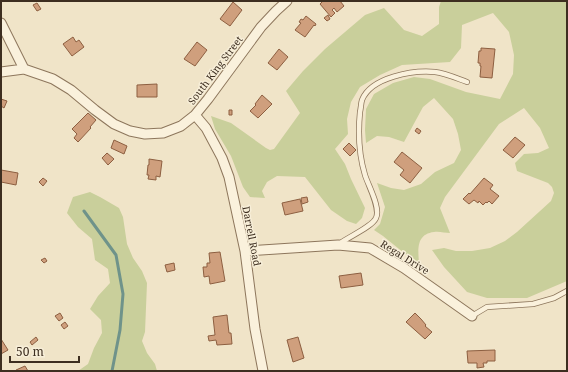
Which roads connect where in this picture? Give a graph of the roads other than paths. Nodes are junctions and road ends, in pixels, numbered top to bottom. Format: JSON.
{"nodes":[{"id":1,"x":287,"y":1,"type":"edge"},
{"id":2,"x":1,"y":24,"type":"edge"},
{"id":3,"x":24,"y":69,"type":"junction"},
{"id":4,"x":1,"y":72,"type":"edge"},
{"id":5,"x":466,"y":82,"type":"dead end"},
{"id":6,"x":195,"y":115,"type":"junction"},
{"id":7,"x":338,"y":245,"type":"junction"},
{"id":8,"x":245,"y":251,"type":"junction"},
{"id":9,"x":567,"y":291,"type":"edge"},
{"id":10,"x":472,"y":316,"type":"joint"},
{"id":11,"x":263,"y":371,"type":"edge"}],
"edges":[{"from":1,"to":6,"type":"street","name":"South King Street"},
{"from":2,"to":3,"type":"street"},
{"from":3,"to":4,"type":"street","name":"South King Street"},
{"from":3,"to":6,"type":"street","name":"South King Street"},
{"from":5,"to":7,"type":"lane"},
{"from":6,"to":8,"type":"street","name":"Darrell Road"},
{"from":7,"to":8,"type":"street","name":"Regal Drive"},
{"from":7,"to":10,"type":"street","name":"Regal Drive"},
{"from":8,"to":11,"type":"street","name":"Darrell Road"},
{"from":9,"to":10,"type":"lane"}]}
